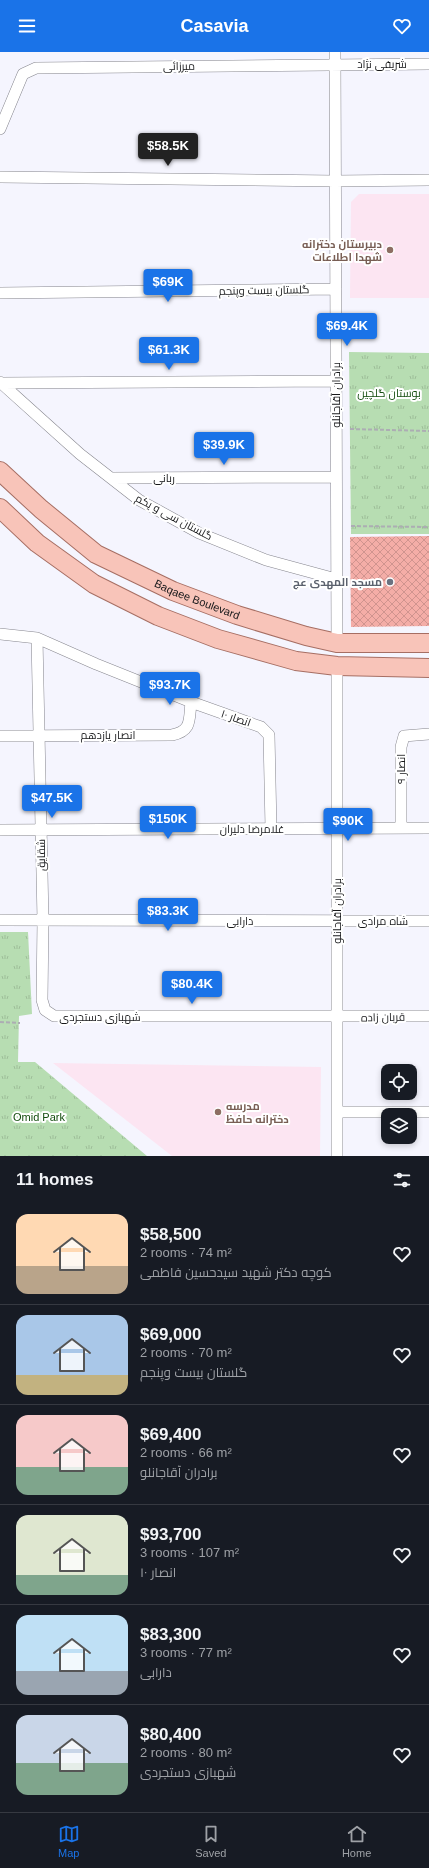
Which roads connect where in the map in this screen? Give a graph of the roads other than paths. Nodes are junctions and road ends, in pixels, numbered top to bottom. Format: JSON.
{"nodes":[{"id":1,"x":335,"y":52,"type":"edge"},
{"id":2,"x":335,"y":64,"type":"junction"},
{"id":3,"x":429,"y":64,"type":"edge"},
{"id":4,"x":0,"y":129,"type":"edge"},
{"id":5,"x":0,"y":177,"type":"edge"},
{"id":6,"x":429,"y":180,"type":"edge"},
{"id":7,"x":336,"y":181,"type":"junction"},
{"id":8,"x":336,"y":290,"type":"junction"},
{"id":9,"x":0,"y":293,"type":"edge"},
{"id":10,"x":336,"y":381,"type":"junction"},
{"id":11,"x":1,"y":382,"type":"edge"},
{"id":12,"x":0,"y":471,"type":"edge"},
{"id":13,"x":336,"y":477,"type":"junction"},
{"id":14,"x":111,"y":478,"type":"junction"},
{"id":15,"x":0,"y":508,"type":"edge"},
{"id":16,"x":336,"y":579,"type":"junction"},
{"id":17,"x":0,"y":634,"type":"edge"},
{"id":18,"x":37,"y":638,"type":"junction"},
{"id":19,"x":337,"y":643,"type":"junction"},
{"id":20,"x":429,"y":644,"type":"edge"},
{"id":21,"x":337,"y":666,"type":"junction"},
{"id":22,"x":429,"y":668,"type":"edge"},
{"id":23,"x":191,"y":702,"type":"junction"},
{"id":24,"x":429,"y":734,"type":"edge"},
{"id":25,"x":0,"y":736,"type":"edge"},
{"id":26,"x":39,"y":736,"type":"junction"},
{"id":27,"x":271,"y":828,"type":"junction"},
{"id":28,"x":337,"y":828,"type":"junction"},
{"id":29,"x":401,"y":828,"type":"junction"},
{"id":30,"x":429,"y":828,"type":"edge"},
{"id":31,"x":0,"y":830,"type":"edge"},
{"id":32,"x":41,"y":830,"type":"junction"},
{"id":33,"x":0,"y":920,"type":"edge"},
{"id":34,"x":42,"y":920,"type":"junction"},
{"id":35,"x":337,"y":921,"type":"junction"},
{"id":36,"x":429,"y":921,"type":"edge"},
{"id":37,"x":42,"y":1000,"type":"joint"},
{"id":38,"x":429,"y":1016,"type":"edge"},
{"id":39,"x":337,"y":1017,"type":"junction"},
{"id":40,"x":337,"y":1112,"type":"junction"},
{"id":41,"x":429,"y":1112,"type":"edge"},
{"id":42,"x":337,"y":1156,"type":"edge"}],
"edges":[{"from":1,"to":2,"type":"street","name":"برادران آقاجانلو"},
{"from":2,"to":3,"type":"street","name":"شریفی نژاد"},
{"from":2,"to":4,"type":"street","name":"میرزائی"},
{"from":2,"to":7,"type":"street","name":"برادران آقاجانلو"},
{"from":5,"to":7,"type":"street"},
{"from":6,"to":7,"type":"street"},
{"from":7,"to":8,"type":"street","name":"برادران آقاجانلو"},
{"from":8,"to":9,"type":"street","name":"گلستان بیست وپنجم"},
{"from":8,"to":10,"type":"street","name":"برادران آقاجانلو"},
{"from":10,"to":11,"type":"street"},
{"from":10,"to":13,"type":"street","name":"برادران آقاجانلو"},
{"from":11,"to":14,"type":"street","name":"گلستان سی و یکم"},
{"from":12,"to":19,"type":"main road","name":"Baqaee Boulevard"},
{"from":13,"to":14,"type":"street","name":"ربانی"},
{"from":13,"to":16,"type":"street","name":"برادران آقاجانلو"},
{"from":14,"to":16,"type":"street","name":"گلستان سی و یکم"},
{"from":15,"to":21,"type":"main road"},
{"from":16,"to":19,"type":"street","name":"برادران آقاجانلو"},
{"from":17,"to":18,"type":"street","name":"انصار ۱۰"},
{"from":18,"to":23,"type":"street","name":"انصار ۱۰"},
{"from":18,"to":26,"type":"street","name":"شقایق"},
{"from":19,"to":20,"type":"main road","name":"Baqaee Boulevard"},
{"from":19,"to":21,"type":"main road"},
{"from":21,"to":22,"type":"main road"},
{"from":21,"to":28,"type":"street","name":"برادران آقاجانلو"},
{"from":23,"to":26,"type":"street","name":"انصار یازدهم"},
{"from":23,"to":27,"type":"street","name":"انصار ۱۰"},
{"from":24,"to":29,"type":"street","name":"انصار ۹"},
{"from":25,"to":26,"type":"street","name":"انصار یازدهم"},
{"from":26,"to":32,"type":"street","name":"شقایق"},
{"from":27,"to":28,"type":"street","name":"غلامرضا دلیران"},
{"from":27,"to":32,"type":"street","name":"غلامرضا دلیران"},
{"from":28,"to":29,"type":"street","name":"غلامرضا دلیران"},
{"from":28,"to":35,"type":"street","name":"برادران آقاجانلو"},
{"from":29,"to":30,"type":"street","name":"غلامرضا دلیران"},
{"from":31,"to":32,"type":"street","name":"غلامرضا دلیران"},
{"from":32,"to":34,"type":"street","name":"شقایق"},
{"from":33,"to":34,"type":"street","name":"دارابی"},
{"from":34,"to":35,"type":"street","name":"دارابی"},
{"from":34,"to":37,"type":"street","name":"شقایق"},
{"from":35,"to":36,"type":"street","name":"شاه مرادی"},
{"from":35,"to":39,"type":"street","name":"برادران آقاجانلو"},
{"from":37,"to":39,"type":"street","name":"شهبازی دستجردی"},
{"from":38,"to":39,"type":"street","name":"قربان زاده"},
{"from":39,"to":40,"type":"street","name":"برادران آقاجانلو"},
{"from":40,"to":41,"type":"street"},
{"from":40,"to":42,"type":"street","name":"برادران آقاجانلو"}]}
